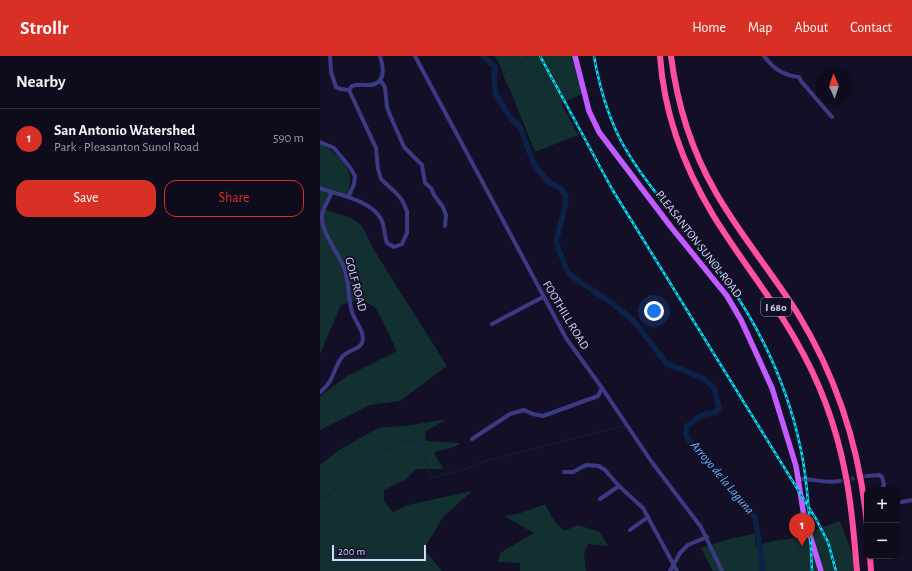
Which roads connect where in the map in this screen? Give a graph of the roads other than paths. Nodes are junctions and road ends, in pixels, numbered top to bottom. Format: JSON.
{"nodes":[{"id":1,"x":330,"y":56,"type":"edge"},
{"id":2,"x":380,"y":56,"type":"edge"},
{"id":3,"x":415,"y":56,"type":"edge"},
{"id":4,"x":575,"y":56,"type":"edge"},
{"id":5,"x":660,"y":56,"type":"edge"},
{"id":6,"x":671,"y":56,"type":"edge"},
{"id":7,"x":764,"y":56,"type":"edge"},
{"id":8,"x":380,"y":80,"type":"junction"},
{"id":9,"x":348,"y":90,"type":"junction"},
{"id":10,"x":832,"y":117,"type":"dead end"},
{"id":11,"x":320,"y":142,"type":"edge"},
{"id":12,"x":320,"y":188,"type":"edge"},
{"id":13,"x":332,"y":192,"type":"junction"},
{"id":14,"x":349,"y":196,"type":"junction"},
{"id":15,"x":445,"y":226,"type":"dead end"},
{"id":16,"x":543,"y":297,"type":"junction"},
{"id":17,"x":492,"y":324,"type":"dead end"},
{"id":18,"x":602,"y":388,"type":"junction"},
{"id":19,"x":320,"y":392,"type":"edge"},
{"id":20,"x":472,"y":439,"type":"dead end"},
{"id":21,"x":564,"y":472,"type":"dead end"},
{"id":22,"x":867,"y":476,"type":"tunnel mouth"},
{"id":23,"x":798,"y":479,"type":"junction"},
{"id":24,"x":839,"y":481,"type":"tunnel mouth"},
{"id":25,"x":619,"y":486,"type":"junction"},
{"id":26,"x":883,"y":487,"type":"edge"},
{"id":27,"x":600,"y":499,"type":"dead end"},
{"id":28,"x":912,"y":500,"type":"edge"},
{"id":29,"x":900,"y":502,"type":"edge"},
{"id":30,"x":648,"y":517,"type":"junction"},
{"id":31,"x":867,"y":523,"type":"edge"},
{"id":32,"x":630,"y":530,"type":"dead end"},
{"id":33,"x":707,"y":537,"type":"junction"},
{"id":34,"x":870,"y":559,"type":"edge"},
{"id":35,"x":674,"y":564,"type":"junction"},
{"id":36,"x":670,"y":571,"type":"edge"},
{"id":37,"x":677,"y":571,"type":"edge"},
{"id":38,"x":722,"y":571,"type":"edge"},
{"id":39,"x":821,"y":571,"type":"edge"},
{"id":40,"x":857,"y":571,"type":"edge"},
{"id":41,"x":871,"y":571,"type":"edge"}],
"edges":[{"from":1,"to":9,"type":"street"},
{"from":2,"to":8,"type":"street"},
{"from":3,"to":16,"type":"street","name":"FOOTHILL ROAD"},
{"from":4,"to":23,"type":"main road","name":"PLEASANTON SUNOL ROAD"},
{"from":5,"to":40,"type":"highway","number":"I 680"},
{"from":6,"to":31,"type":"highway","number":"I 680"},
{"from":7,"to":10,"type":"street"},
{"from":8,"to":9,"type":"street"},
{"from":8,"to":15,"type":"street"},
{"from":9,"to":14,"type":"street"},
{"from":11,"to":14,"type":"street"},
{"from":12,"to":13,"type":"street"},
{"from":13,"to":14,"type":"street"},
{"from":13,"to":19,"type":"street","name":"GOLF ROAD"},
{"from":16,"to":17,"type":"street"},
{"from":16,"to":18,"type":"street","name":"FOOTHILL ROAD"},
{"from":18,"to":20,"type":"street"},
{"from":18,"to":33,"type":"street","name":"FOOTHILL ROAD"},
{"from":21,"to":25,"type":"street"},
{"from":22,"to":26,"type":"street"},
{"from":23,"to":24,"type":"street"},
{"from":23,"to":39,"type":"main road","name":"PLEASANTON SUNOL ROAD"},
{"from":25,"to":27,"type":"street"},
{"from":25,"to":30,"type":"street"},
{"from":28,"to":29,"type":"street"},
{"from":30,"to":32,"type":"street"},
{"from":30,"to":35,"type":"street"},
{"from":33,"to":35,"type":"street"},
{"from":33,"to":38,"type":"street","name":"FOOTHILL ROAD"},
{"from":34,"to":41,"type":"highway"},
{"from":35,"to":36,"type":"street"},
{"from":35,"to":37,"type":"street"}]}
